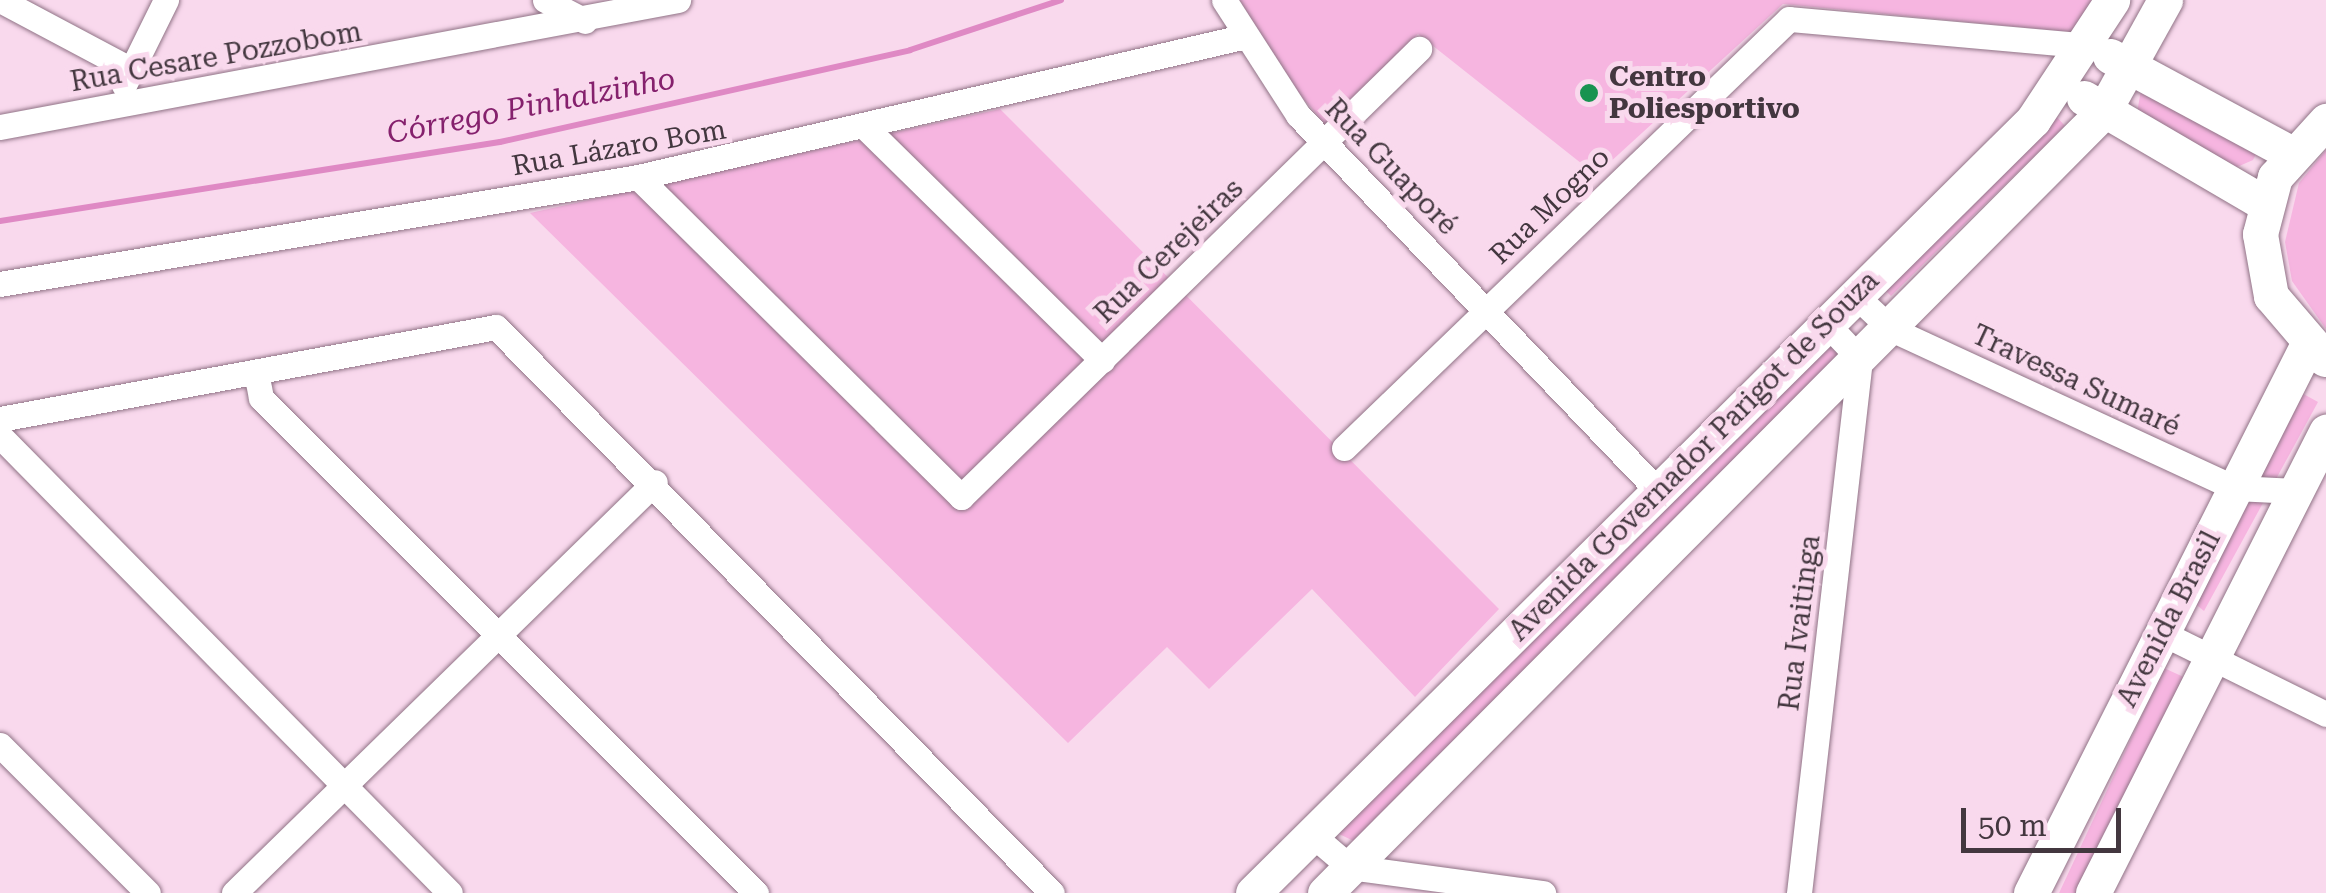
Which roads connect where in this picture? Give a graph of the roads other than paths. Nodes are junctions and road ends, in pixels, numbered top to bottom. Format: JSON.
{"nodes":[{"id":1,"x":0,"y":0,"type":"edge"},
{"id":2,"x":166,"y":0,"type":"edge"},
{"id":3,"x":545,"y":0,"type":"edge"},
{"id":4,"x":678,"y":0,"type":"edge"},
{"id":5,"x":1224,"y":0,"type":"edge"},
{"id":6,"x":2112,"y":0,"type":"edge"},
{"id":7,"x":2165,"y":0,"type":"edge"},
{"id":8,"x":586,"y":20,"type":"junction"},
{"id":9,"x":1242,"y":37,"type":"junction"},
{"id":10,"x":2089,"y":46,"type":"junction"},
{"id":11,"x":2042,"y":47,"type":"junction"},
{"id":12,"x":1419,"y":48,"type":"dead end"},
{"id":13,"x":2132,"y":67,"type":"junction"},
{"id":14,"x":130,"y":69,"type":"junction"},
{"id":15,"x":2063,"y":85,"type":"junction"},
{"id":16,"x":115,"y":105,"type":"junction"},
{"id":17,"x":2104,"y":112,"type":"junction"},
{"id":18,"x":2326,"y":121,"type":"edge"},
{"id":19,"x":0,"y":126,"type":"edge"},
{"id":20,"x":866,"y":129,"type":"junction"},
{"id":21,"x":1326,"y":140,"type":"junction"},
{"id":22,"x":2290,"y":153,"type":"junction"},
{"id":23,"x":638,"y":177,"type":"junction"},
{"id":24,"x":2264,"y":203,"type":"junction"},
{"id":25,"x":0,"y":284,"type":"edge"},
{"id":26,"x":1856,"y":296,"type":"junction"},
{"id":27,"x":1486,"y":310,"type":"junction"},
{"id":28,"x":1828,"y":324,"type":"junction"},
{"id":29,"x":1891,"y":329,"type":"junction"},
{"id":30,"x":2317,"y":353,"type":"edge"},
{"id":31,"x":1102,"y":360,"type":"junction"},
{"id":32,"x":1860,"y":360,"type":"junction"},
{"id":33,"x":256,"y":372,"type":"junction"},
{"id":34,"x":0,"y":419,"type":"edge"},
{"id":35,"x":2326,"y":432,"type":"edge"},
{"id":36,"x":0,"y":436,"type":"edge"},
{"id":37,"x":1344,"y":448,"type":"dead end"},
{"id":38,"x":655,"y":482,"type":"junction"},
{"id":39,"x":2235,"y":488,"type":"junction"},
{"id":40,"x":1659,"y":492,"type":"junction"},
{"id":41,"x":2296,"y":492,"type":"junction"},
{"id":42,"x":498,"y":634,"type":"junction"},
{"id":43,"x":2162,"y":634,"type":"junction"},
{"id":44,"x":2211,"y":657,"type":"junction"},
{"id":45,"x":2326,"y":714,"type":"edge"},
{"id":46,"x":0,"y":744,"type":"edge"},
{"id":47,"x":343,"y":784,"type":"junction"},
{"id":48,"x":1310,"y":833,"type":"junction"},
{"id":49,"x":1350,"y":867,"type":"junction"},
{"id":50,"x":148,"y":893,"type":"edge"},
{"id":51,"x":234,"y":893,"type":"edge"},
{"id":52,"x":450,"y":893,"type":"edge"},
{"id":53,"x":756,"y":893,"type":"edge"},
{"id":54,"x":1052,"y":893,"type":"edge"},
{"id":55,"x":1252,"y":893,"type":"edge"},
{"id":56,"x":1325,"y":893,"type":"edge"},
{"id":57,"x":1543,"y":893,"type":"edge"},
{"id":58,"x":1799,"y":893,"type":"edge"},
{"id":59,"x":2030,"y":893,"type":"edge"},
{"id":60,"x":2093,"y":893,"type":"edge"}],
"edges":[{"from":1,"to":14,"type":"street"},
{"from":2,"to":14,"type":"street"},
{"from":3,"to":8,"type":"street"},
{"from":4,"to":8,"type":"street","name":"Rua Cesare Pozzobom"},
{"from":5,"to":9,"type":"street","name":"Rua Guaporé"},
{"from":6,"to":10,"type":"street","name":"Avenida Governador Parigot de Souza"},
{"from":7,"to":13,"type":"street","name":"Avenida Governador Parigot de Souza"},
{"from":8,"to":16,"type":"street","name":"Rua Cesare Pozzobom"},
{"from":9,"to":20,"type":"street","name":"Rua Lázaro Bom"},
{"from":9,"to":21,"type":"street","name":"Rua Guaporé"},
{"from":10,"to":11,"type":"street","name":"Rua Mogno"},
{"from":10,"to":13,"type":"street"},
{"from":10,"to":15,"type":"street","name":"Avenida Governador Parigot de Souza"},
{"from":11,"to":15,"type":"street"},
{"from":11,"to":27,"type":"street","name":"Rua Mogno"},
{"from":12,"to":21,"type":"street","name":"Rua Cerejeiras"},
{"from":13,"to":17,"type":"street","name":"Avenida Governador Parigot de Souza"},
{"from":13,"to":22,"type":"street"},
{"from":14,"to":16,"type":"street"},
{"from":15,"to":17,"type":"street"},
{"from":15,"to":26,"type":"street","name":"Avenida Governador Parigot de Souza"},
{"from":16,"to":19,"type":"street","name":"Rua Cesare Pozzobom"},
{"from":17,"to":24,"type":"street"},
{"from":17,"to":29,"type":"street","name":"Avenida Governador Parigot de Souza"},
{"from":18,"to":22,"type":"street"},
{"from":20,"to":23,"type":"street","name":"Rua Lázaro Bom"},
{"from":20,"to":31,"type":"street"},
{"from":21,"to":27,"type":"street","name":"Rua Guaporé"},
{"from":21,"to":31,"type":"street","name":"Rua Cerejeiras"},
{"from":22,"to":24,"type":"street"},
{"from":23,"to":25,"type":"street","name":"Rua Lázaro Bom"},
{"from":23,"to":31,"type":"street","name":"Rua Cerejeiras"},
{"from":24,"to":30,"type":"street"},
{"from":26,"to":28,"type":"street","name":"Avenida Governador Parigot de Souza"},
{"from":26,"to":29,"type":"street","name":"Travessa Sumaré"},
{"from":27,"to":37,"type":"street","name":"Rua Mogno"},
{"from":27,"to":40,"type":"street","name":"Rua Guaporé"},
{"from":28,"to":32,"type":"street"},
{"from":28,"to":40,"type":"street","name":"Avenida Governador Parigot de Souza"},
{"from":29,"to":32,"type":"street","name":"Avenida Governador Parigot de Souza"},
{"from":29,"to":39,"type":"street","name":"Travessa Sumaré"},
{"from":30,"to":39,"type":"street","name":"Avenida Brasil"},
{"from":32,"to":49,"type":"street","name":"Avenida Governador Parigot de Souza"},
{"from":32,"to":58,"type":"street","name":"Rua Ivaitinga"},
{"from":33,"to":34,"type":"street"},
{"from":33,"to":38,"type":"street"},
{"from":33,"to":42,"type":"street"},
{"from":35,"to":41,"type":"street","name":"Avenida Brasil"},
{"from":36,"to":47,"type":"street"},
{"from":38,"to":42,"type":"street"},
{"from":38,"to":54,"type":"street"},
{"from":39,"to":41,"type":"street"},
{"from":39,"to":43,"type":"street","name":"Avenida Brasil"},
{"from":40,"to":48,"type":"street","name":"Avenida Governador Parigot de Souza"},
{"from":41,"to":44,"type":"street","name":"Avenida Brasil"},
{"from":42,"to":47,"type":"street"},
{"from":42,"to":53,"type":"street"},
{"from":43,"to":44,"type":"street"},
{"from":43,"to":59,"type":"street","name":"Avenida Brasil"},
{"from":44,"to":45,"type":"street"},
{"from":44,"to":60,"type":"street","name":"Avenida Brasil"},
{"from":46,"to":50,"type":"street"},
{"from":47,"to":51,"type":"street"},
{"from":47,"to":52,"type":"street"},
{"from":48,"to":49,"type":"street"},
{"from":48,"to":55,"type":"street","name":"Avenida Governador Parigot de Souza"},
{"from":49,"to":56,"type":"street","name":"Avenida Governador Parigot de Souza"},
{"from":49,"to":57,"type":"street"}]}
